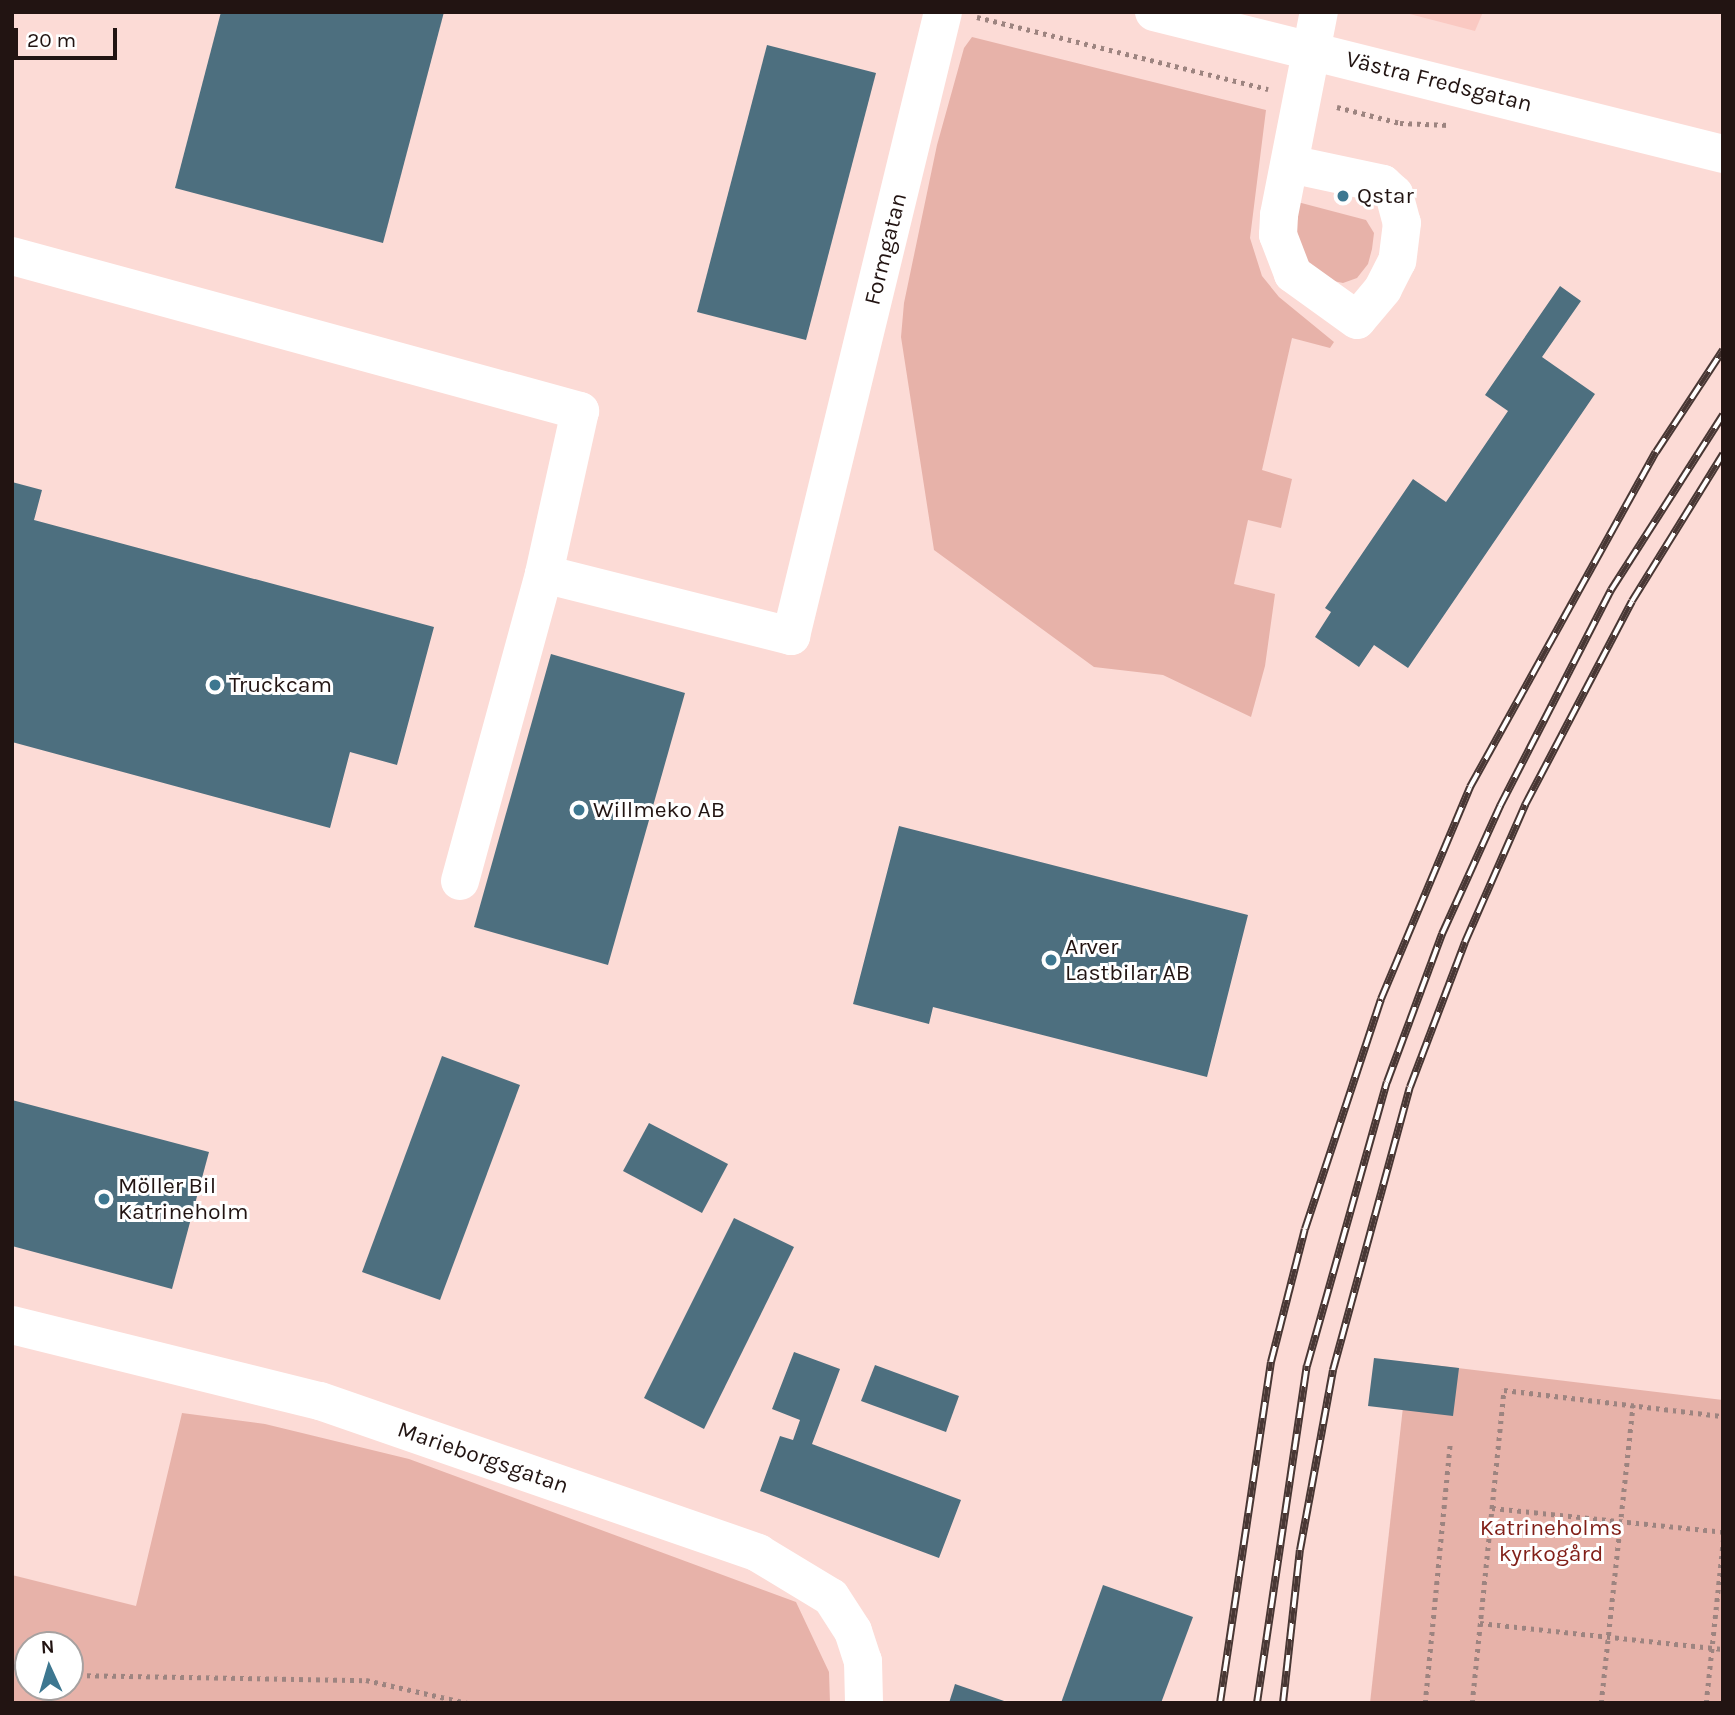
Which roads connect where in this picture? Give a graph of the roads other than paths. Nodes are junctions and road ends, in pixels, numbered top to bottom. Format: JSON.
{"nodes":[{"id":1,"x":943,"y":12,"type":"edge"},
{"id":2,"x":1154,"y":12,"type":"edge"},
{"id":3,"x":1319,"y":12,"type":"edge"},
{"id":4,"x":1312,"y":51,"type":"junction"},
{"id":5,"x":1723,"y":154,"type":"edge"},
{"id":6,"x":1290,"y":163,"type":"dead end"},
{"id":7,"x":12,"y":256,"type":"edge"},
{"id":8,"x":544,"y":574,"type":"junction"},
{"id":9,"x":460,"y":881,"type":"dead end"},
{"id":10,"x":12,"y":1325,"type":"edge"},
{"id":11,"x":864,"y":1703,"type":"edge"}],
"edges":[{"from":1,"to":8,"type":"street","name":"Formgatan"},
{"from":2,"to":4,"type":"street","name":"Västra Fredsgatan"},
{"from":3,"to":4,"type":"street"},
{"from":4,"to":5,"type":"street","name":"Västra Fredsgatan"},
{"from":4,"to":6,"type":"street"},
{"from":7,"to":8,"type":"street"},
{"from":8,"to":9,"type":"street"},
{"from":10,"to":11,"type":"street","name":"Marieborgsgatan"}]}
